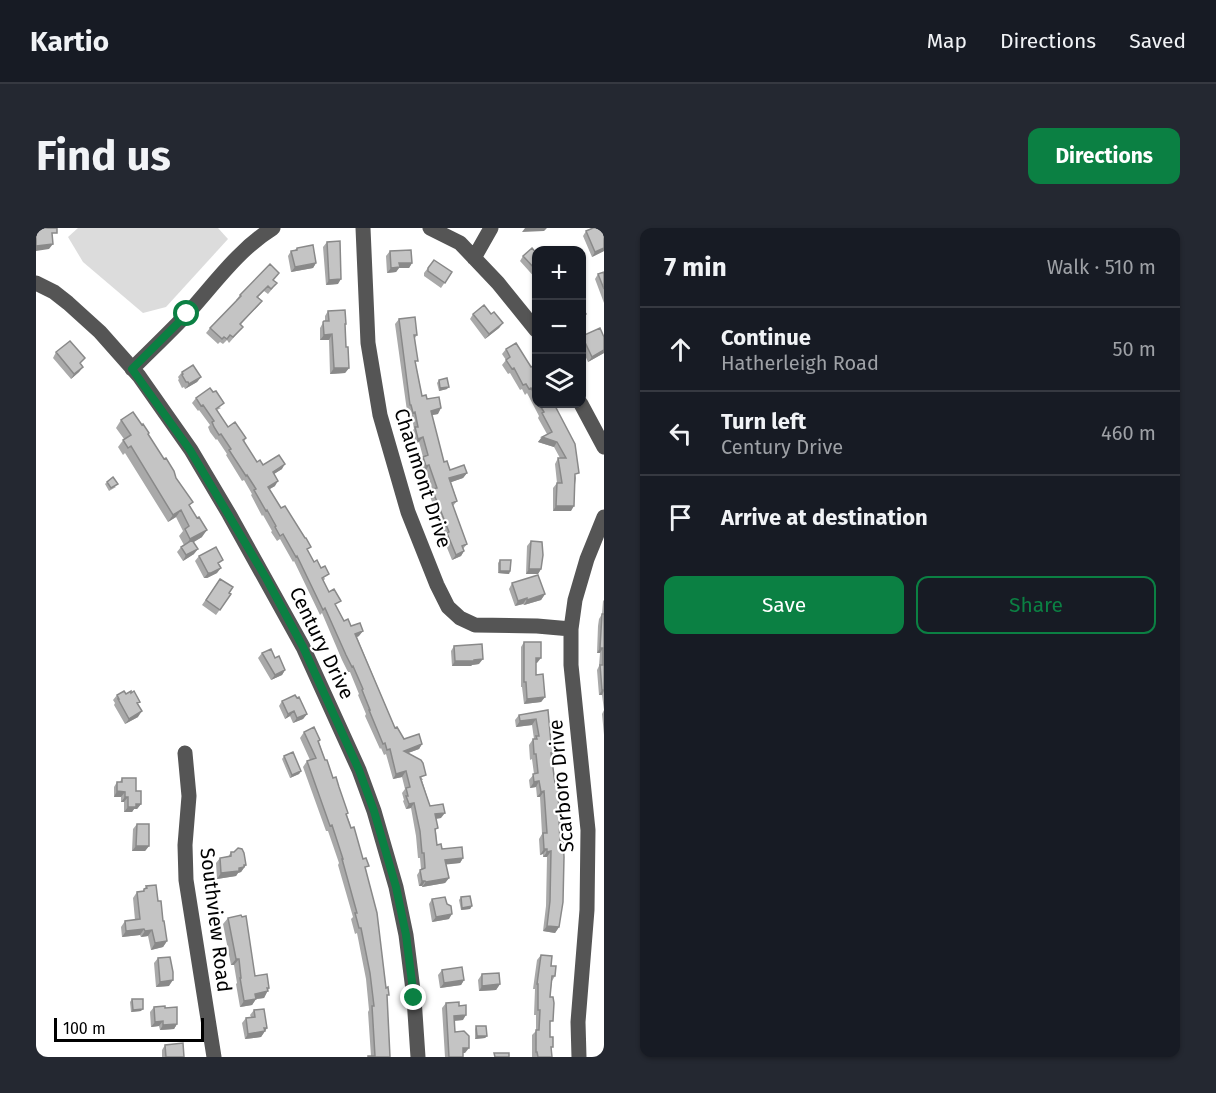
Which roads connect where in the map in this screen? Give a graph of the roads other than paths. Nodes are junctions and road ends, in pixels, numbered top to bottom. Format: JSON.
{"nodes":[{"id":1,"x":273,"y":228,"type":"edge"},
{"id":2,"x":363,"y":228,"type":"edge"},
{"id":3,"x":430,"y":228,"type":"edge"},
{"id":4,"x":450,"y":228,"type":"edge"},
{"id":5,"x":491,"y":228,"type":"edge"},
{"id":6,"x":460,"y":243,"type":"junction"},
{"id":7,"x":474,"y":258,"type":"junction"},
{"id":8,"x":36,"y":283,"type":"edge"},
{"id":9,"x":532,"y":324,"type":"edge"},
{"id":10,"x":132,"y":369,"type":"junction"},
{"id":11,"x":583,"y":408,"type":"edge"},
{"id":12,"x":604,"y":447,"type":"edge"},
{"id":13,"x":604,"y":517,"type":"edge"},
{"id":14,"x":571,"y":629,"type":"junction"},
{"id":15,"x":185,"y":753,"type":"dead end"},
{"id":16,"x":214,"y":1057,"type":"edge"},
{"id":17,"x":418,"y":1057,"type":"edge"},
{"id":18,"x":579,"y":1057,"type":"edge"}],
"edges":[{"from":1,"to":10,"type":"street"},
{"from":2,"to":14,"type":"street","name":"Chaumont Drive"},
{"from":3,"to":6,"type":"street"},
{"from":4,"to":6,"type":"street"},
{"from":5,"to":7,"type":"street"},
{"from":6,"to":7,"type":"street"},
{"from":7,"to":9,"type":"street"},
{"from":8,"to":10,"type":"street","name":"Century Drive"},
{"from":10,"to":17,"type":"street","name":"Century Drive"},
{"from":11,"to":12,"type":"street"},
{"from":13,"to":14,"type":"street","name":"Scarboro Drive"},
{"from":14,"to":18,"type":"street","name":"Scarboro Drive"},
{"from":15,"to":16,"type":"street","name":"Southview Road"}]}
